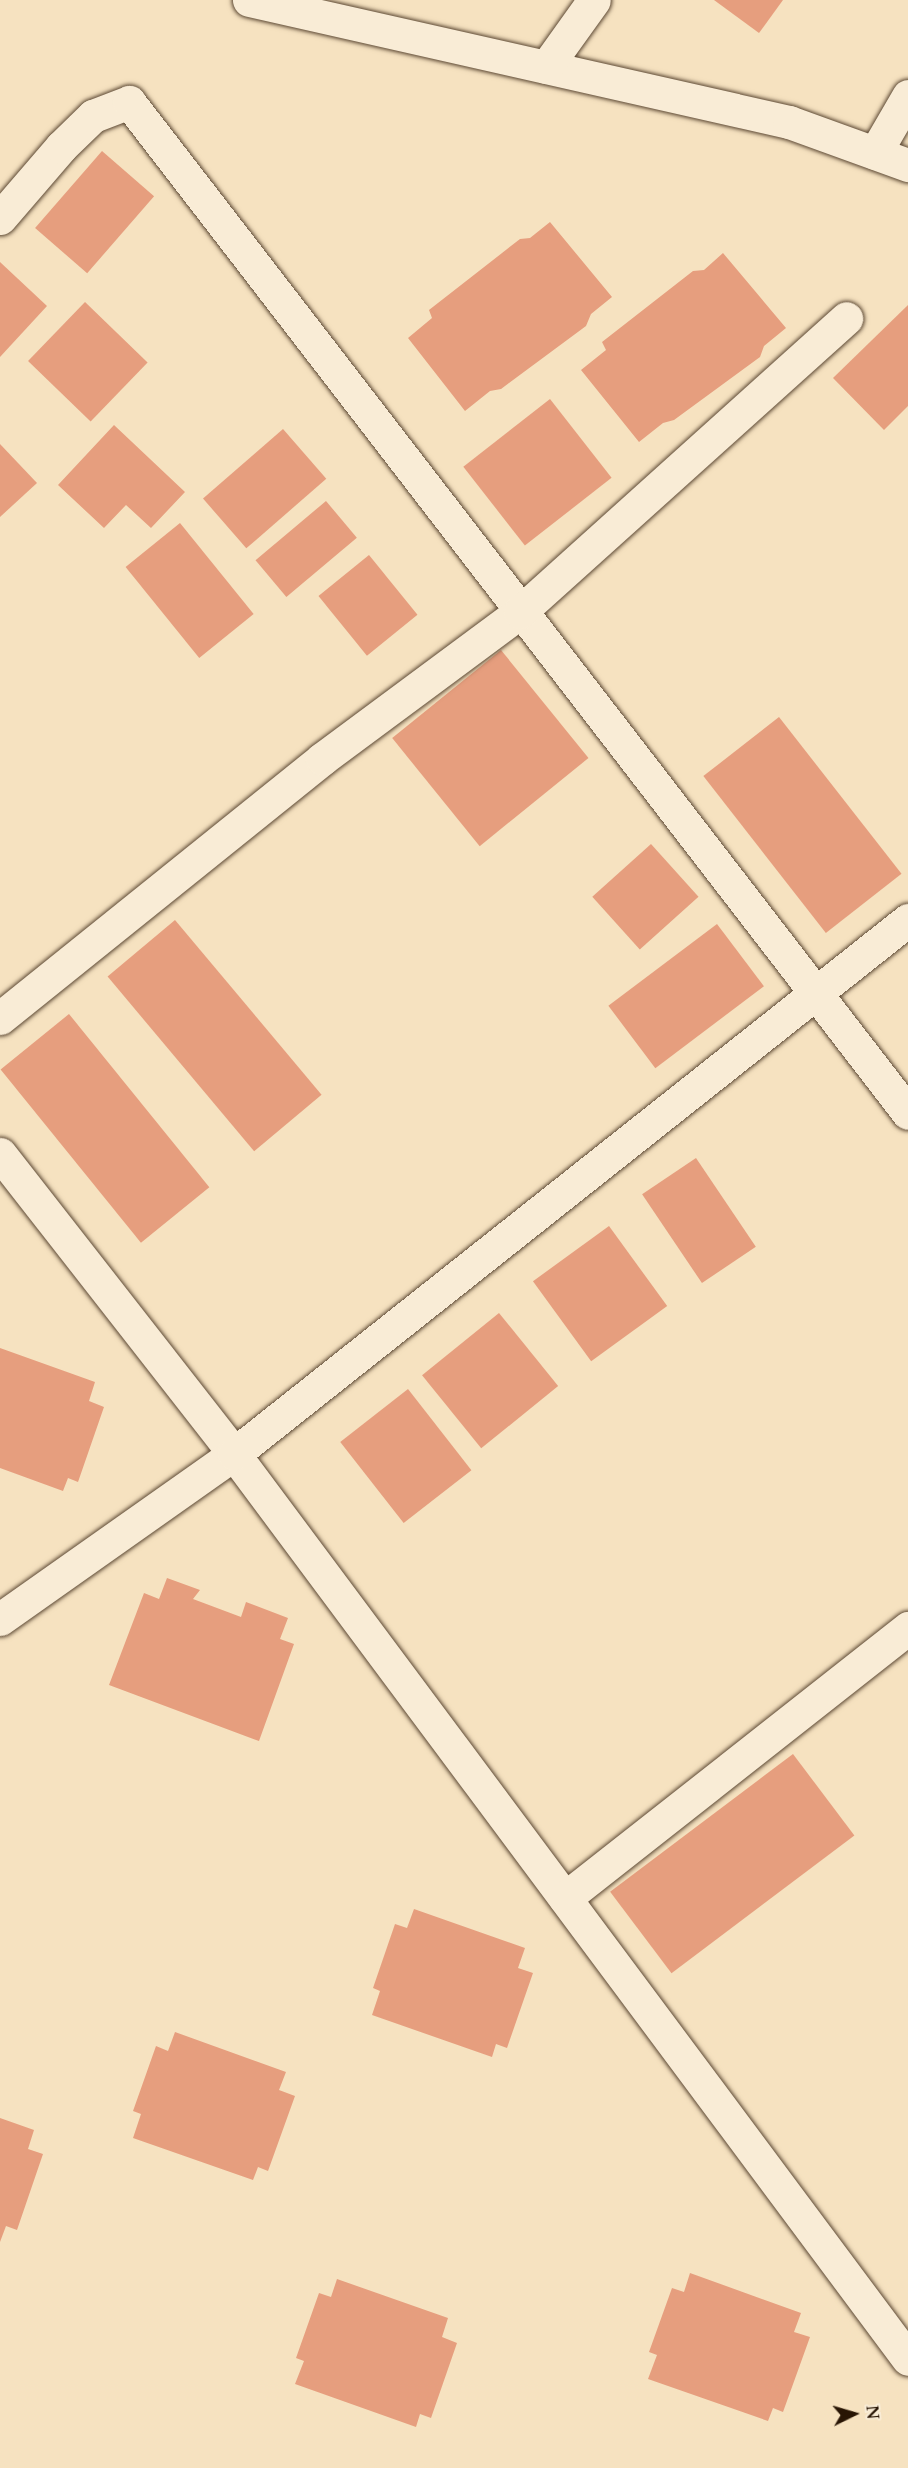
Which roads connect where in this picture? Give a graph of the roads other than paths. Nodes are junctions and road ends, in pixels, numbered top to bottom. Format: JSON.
{"nodes":[{"id":1,"x":249,"y":0,"type":"edge"},
{"id":2,"x":594,"y":0,"type":"edge"},
{"id":3,"x":546,"y":67,"type":"junction"},
{"id":4,"x":908,"y":96,"type":"edge"},
{"id":5,"x":875,"y":153,"type":"junction"},
{"id":6,"x":908,"y":165,"type":"edge"},
{"id":7,"x":0,"y":218,"type":"edge"},
{"id":8,"x":846,"y":318,"type":"dead end"},
{"id":9,"x":520,"y":612,"type":"junction"},
{"id":10,"x":908,"y":920,"type":"edge"},
{"id":11,"x":815,"y":994,"type":"junction"},
{"id":12,"x":0,"y":1018,"type":"edge"},
{"id":13,"x":908,"y":1113,"type":"edge"},
{"id":14,"x":0,"y":1154,"type":"edge"},
{"id":15,"x":234,"y":1454,"type":"junction"},
{"id":16,"x":0,"y":1619,"type":"edge"},
{"id":17,"x":908,"y":1628,"type":"edge"},
{"id":18,"x":565,"y":1898,"type":"junction"},
{"id":19,"x":908,"y":2359,"type":"edge"}],
"edges":[{"from":1,"to":3,"type":"street"},
{"from":2,"to":3,"type":"street"},
{"from":3,"to":5,"type":"street"},
{"from":4,"to":5,"type":"street"},
{"from":5,"to":6,"type":"street"},
{"from":7,"to":9,"type":"street"},
{"from":8,"to":9,"type":"street"},
{"from":9,"to":11,"type":"street"},
{"from":9,"to":12,"type":"street"},
{"from":10,"to":11,"type":"street"},
{"from":11,"to":13,"type":"street"},
{"from":11,"to":15,"type":"street"},
{"from":14,"to":15,"type":"street"},
{"from":15,"to":16,"type":"street"},
{"from":15,"to":18,"type":"street"},
{"from":17,"to":18,"type":"street"},
{"from":18,"to":19,"type":"street"}]}
